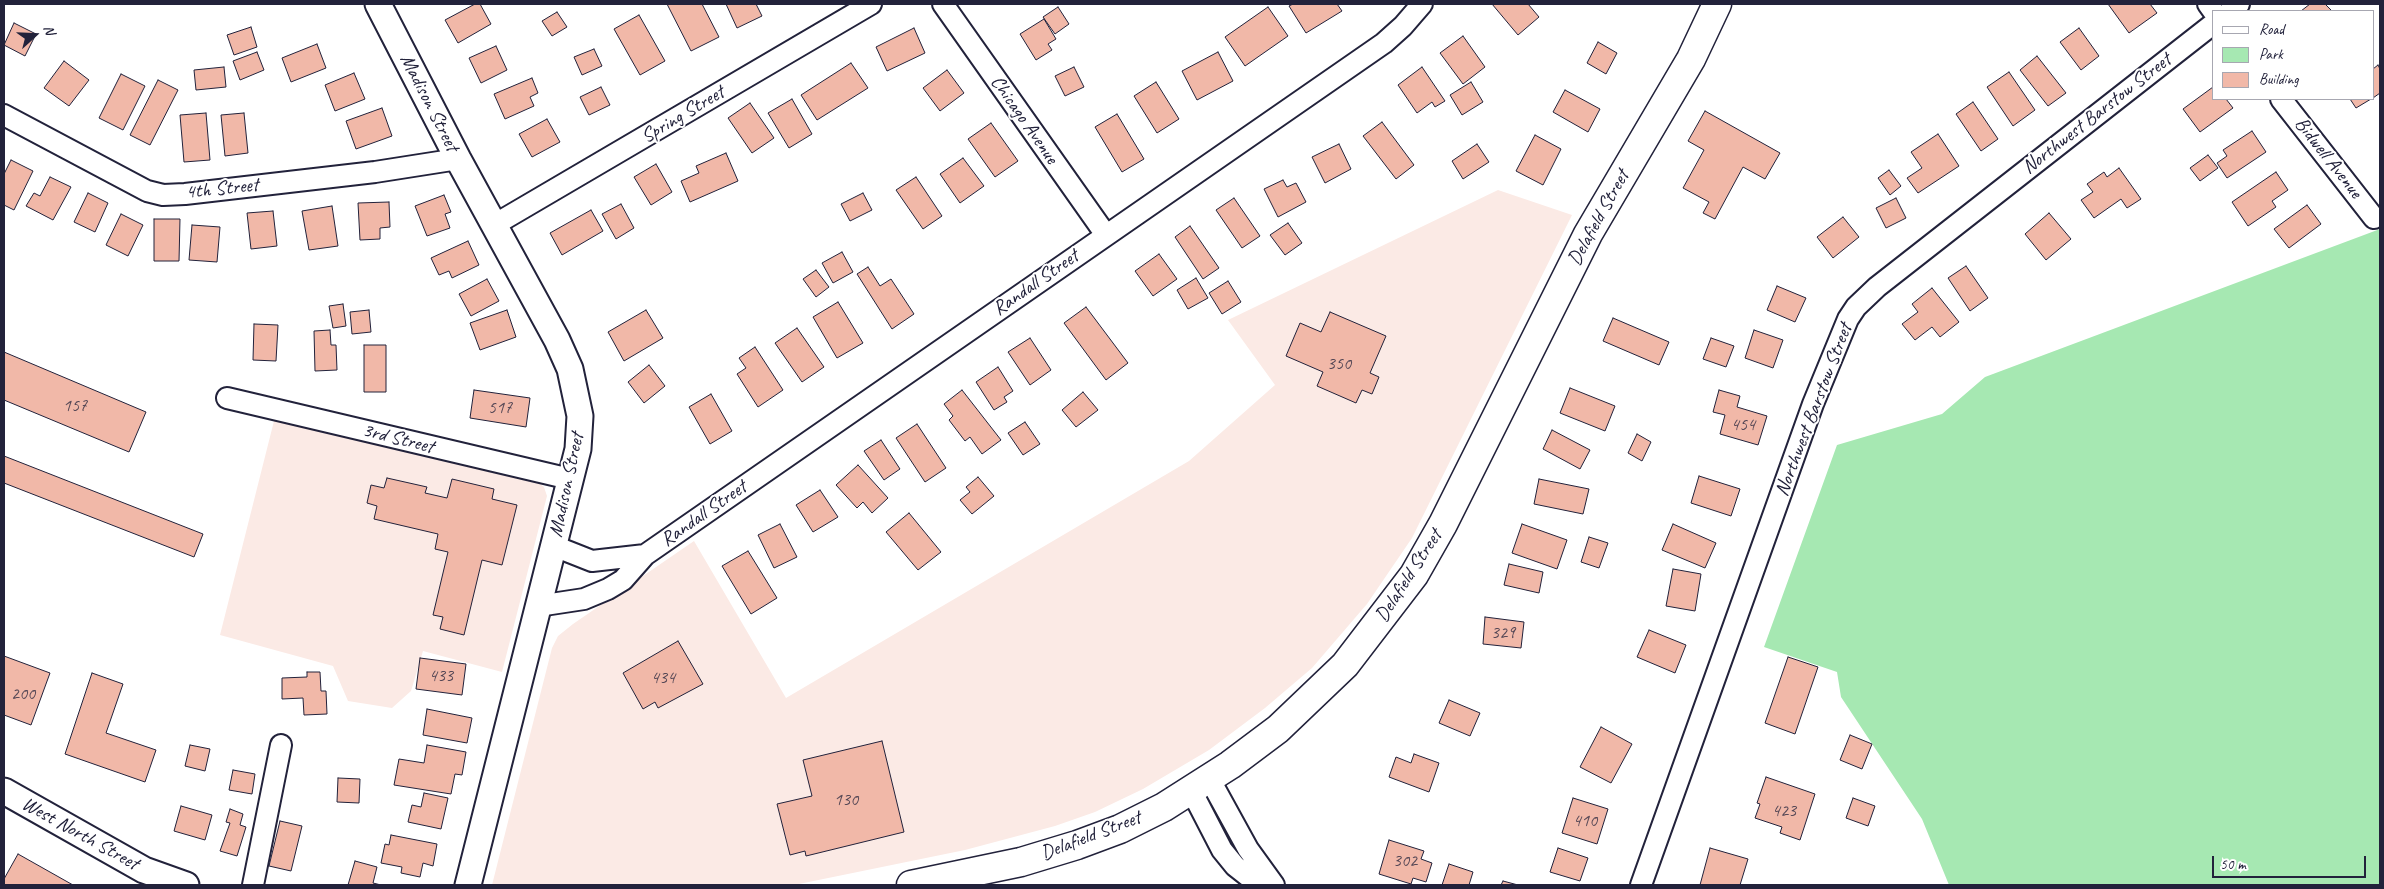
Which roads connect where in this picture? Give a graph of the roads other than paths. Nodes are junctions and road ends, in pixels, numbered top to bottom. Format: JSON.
{"nodes":[{"id":1,"x":378,"y":4,"type":"edge"},
{"id":2,"x":871,"y":4,"type":"edge"},
{"id":3,"x":943,"y":4,"type":"edge"},
{"id":4,"x":1422,"y":4,"type":"edge"},
{"id":5,"x":1708,"y":4,"type":"edge"},
{"id":6,"x":1717,"y":4,"type":"edge"},
{"id":7,"x":2212,"y":25,"type":"edge"},
{"id":8,"x":1699,"y":43,"type":"junction"},
{"id":9,"x":2282,"y":100,"type":"edge"},
{"id":10,"x":4,"y":114,"type":"edge"},
{"id":11,"x":458,"y":159,"type":"junction"},
{"id":12,"x":2374,"y":218,"type":"dead end"},
{"id":13,"x":494,"y":225,"type":"junction"},
{"id":14,"x":1106,"y":235,"type":"junction"},
{"id":15,"x":227,"y":398,"type":"dead end"},
{"id":16,"x":570,"y":479,"type":"junction"},
{"id":17,"x":554,"y":546,"type":"junction"},
{"id":18,"x":645,"y":555,"type":"junction"},
{"id":19,"x":538,"y":606,"type":"junction"},
{"id":20,"x":281,"y":745,"type":"dead end"},
{"id":21,"x":1200,"y":784,"type":"junction"},
{"id":22,"x":4,"y":791,"type":"edge"},
{"id":23,"x":186,"y":885,"type":"edge"},
{"id":24,"x":254,"y":885,"type":"edge"},
{"id":25,"x":468,"y":885,"type":"edge"},
{"id":26,"x":911,"y":885,"type":"edge"},
{"id":27,"x":1272,"y":885,"type":"edge"},
{"id":28,"x":1641,"y":885,"type":"edge"}],
"edges":[{"from":1,"to":11,"type":"street","name":"Madison Street"},
{"from":2,"to":13,"type":"street","name":"Spring Street"},
{"from":3,"to":14,"type":"street","name":"Chicago Avenue"},
{"from":4,"to":14,"type":"street","name":"Randall Street"},
{"from":5,"to":8,"type":"main road","name":"Delafield Street"},
{"from":6,"to":8,"type":"main road","name":"Delafield Street"},
{"from":7,"to":28,"type":"street","name":"Northwest Barstow Street"},
{"from":8,"to":21,"type":"main road","name":"Delafield Street"},
{"from":9,"to":12,"type":"street","name":"Bidwell Avenue"},
{"from":10,"to":11,"type":"street","name":"4th Street"},
{"from":11,"to":13,"type":"street","name":"Madison Street"},
{"from":13,"to":16,"type":"street","name":"Madison Street"},
{"from":14,"to":18,"type":"street","name":"Randall Street"},
{"from":15,"to":16,"type":"street","name":"3rd Street"},
{"from":16,"to":17,"type":"street","name":"Madison Street"},
{"from":17,"to":18,"type":"street","name":"Randall Street"},
{"from":17,"to":19,"type":"street","name":"Madison Street"},
{"from":18,"to":19,"type":"street","name":"Randall Street"},
{"from":19,"to":25,"type":"street","name":"Madison Street"},
{"from":20,"to":24,"type":"street"},
{"from":21,"to":26,"type":"main road","name":"Delafield Street"},
{"from":21,"to":27,"type":"street"},
{"from":22,"to":23,"type":"street","name":"West North Street"}]}
